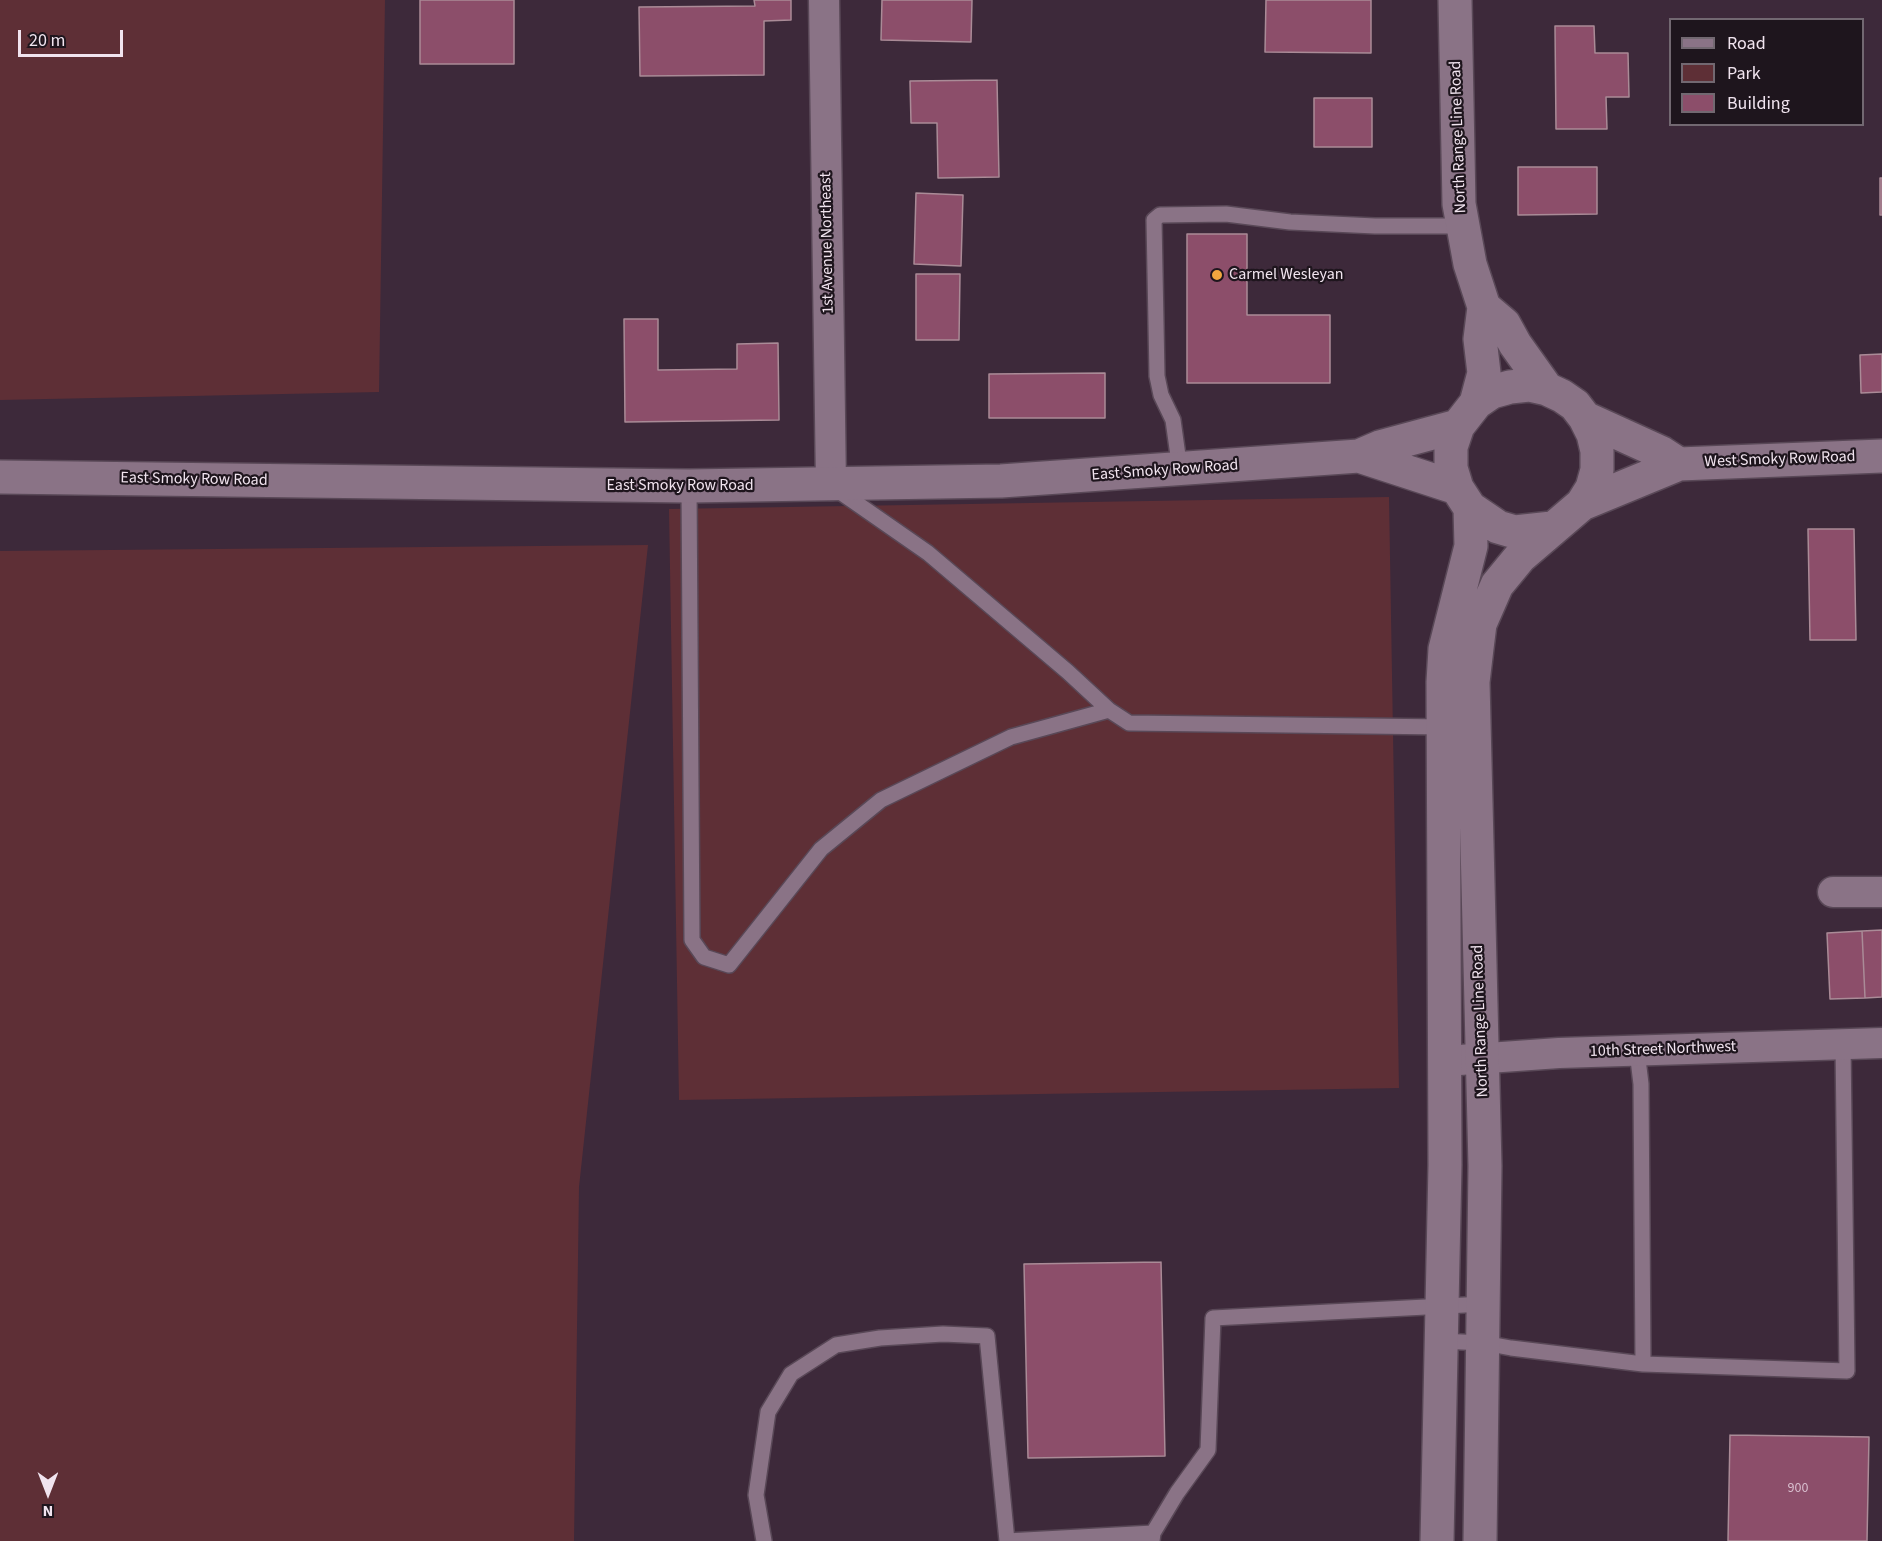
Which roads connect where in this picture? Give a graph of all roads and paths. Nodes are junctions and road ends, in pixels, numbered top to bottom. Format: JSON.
{"nodes":[{"id":1,"x":824,"y":0,"type":"edge"},
{"id":2,"x":1455,"y":0,"type":"edge"},
{"id":3,"x":1462,"y":226,"type":"junction"},
{"id":4,"x":1484,"y":307,"type":"junction"},
{"id":5,"x":1548,"y":389,"type":"junction"},
{"id":6,"x":1467,"y":415,"type":"junction"},
{"id":7,"x":1585,"y":418,"type":"junction"},
{"id":8,"x":1359,"y":456,"type":"junction"},
{"id":9,"x":1882,"y":456,"type":"edge"},
{"id":10,"x":1679,"y":464,"type":"junction"},
{"id":11,"x":1180,"y":470,"type":"junction"},
{"id":12,"x":0,"y":477,"type":"edge"},
{"id":13,"x":831,"y":485,"type":"junction"},
{"id":14,"x":689,"y":486,"type":"junction"},
{"id":15,"x":1463,"y":498,"type":"junction"},
{"id":16,"x":1582,"y":504,"type":"junction"},
{"id":17,"x":1552,"y":528,"type":"junction"},
{"id":18,"x":1109,"y":710,"type":"junction"},
{"id":19,"x":1444,"y":728,"type":"junction"},
{"id":20,"x":1833,"y":892,"type":"dead end"},
{"id":21,"x":1882,"y":892,"type":"edge"},
{"id":22,"x":1882,"y":1043,"type":"edge"},
{"id":23,"x":1843,"y":1044,"type":"junction"},
{"id":24,"x":1637,"y":1051,"type":"junction"},
{"id":25,"x":1484,"y":1058,"type":"junction"},
{"id":26,"x":1445,"y":1061,"type":"junction"},
{"id":27,"x":1484,"y":1304,"type":"junction"},
{"id":28,"x":1441,"y":1305,"type":"junction"},
{"id":29,"x":1440,"y":1341,"type":"junction"},
{"id":30,"x":1484,"y":1342,"type":"junction"},
{"id":31,"x":1643,"y":1364,"type":"junction"},
{"id":32,"x":1152,"y":1537,"type":"edge"},
{"id":33,"x":764,"y":1541,"type":"edge"},
{"id":34,"x":1007,"y":1541,"type":"edge"},
{"id":35,"x":1437,"y":1541,"type":"edge"},
{"id":36,"x":1480,"y":1541,"type":"edge"}],
"edges":[{"from":1,"to":13,"type":"street","name":"1st Avenue Northeast"},
{"from":2,"to":3,"type":"main road","name":"North Range Line Road"},
{"from":3,"to":4,"type":"main road","name":"North Range Line Road"},
{"from":3,"to":11,"type":"lane"},
{"from":4,"to":5,"type":"main road","name":"North Range Line Road"},
{"from":4,"to":6,"type":"main road","name":"North Range Line Road"},
{"from":5,"to":6,"type":"main road"},
{"from":5,"to":7,"type":"main road"},
{"from":6,"to":8,"type":"main road","name":"East Smoky Row Road"},
{"from":6,"to":15,"type":"main road"},
{"from":7,"to":10,"type":"main road"},
{"from":7,"to":16,"type":"main road"},
{"from":8,"to":11,"type":"main road","name":"East Smoky Row Road"},
{"from":8,"to":15,"type":"main road","name":"East Smoky Row Road"},
{"from":9,"to":10,"type":"main road","name":"West Smoky Row Road"},
{"from":10,"to":16,"type":"main road","name":"West Smoky Row Road"},
{"from":11,"to":13,"type":"main road","name":"East Smoky Row Road"},
{"from":12,"to":14,"type":"main road","name":"East Smoky Row Road"},
{"from":13,"to":14,"type":"main road","name":"East Smoky Row Road"},
{"from":13,"to":18,"type":"lane"},
{"from":14,"to":18,"type":"lane"},
{"from":15,"to":17,"type":"main road"},
{"from":15,"to":19,"type":"main road","name":"North Range Line Road"},
{"from":16,"to":17,"type":"main road"},
{"from":17,"to":25,"type":"main road","name":"North Range Line Road"},
{"from":18,"to":19,"type":"lane"},
{"from":19,"to":26,"type":"main road","name":"North Range Line Road"},
{"from":20,"to":21,"type":"street"},
{"from":22,"to":23,"type":"street","name":"10th Street Northwest"},
{"from":23,"to":24,"type":"street","name":"10th Street Northwest"},
{"from":23,"to":31,"type":"lane"},
{"from":24,"to":25,"type":"street","name":"10th Street Northwest"},
{"from":24,"to":31,"type":"lane"},
{"from":25,"to":26,"type":"street","name":"10th Street Northwest"},
{"from":25,"to":27,"type":"main road","name":"North Range Line Road"},
{"from":26,"to":28,"type":"main road","name":"North Range Line Road"},
{"from":27,"to":28,"type":"lane"},
{"from":27,"to":30,"type":"main road","name":"North Range Line Road"},
{"from":28,"to":29,"type":"main road","name":"North Range Line Road"},
{"from":28,"to":32,"type":"lane"},
{"from":29,"to":30,"type":"lane"},
{"from":29,"to":35,"type":"main road","name":"North Range Line Road"},
{"from":30,"to":31,"type":"lane"},
{"from":30,"to":36,"type":"main road","name":"North Range Line Road"},
{"from":32,"to":34,"type":"lane"},
{"from":33,"to":34,"type":"lane"}]}
